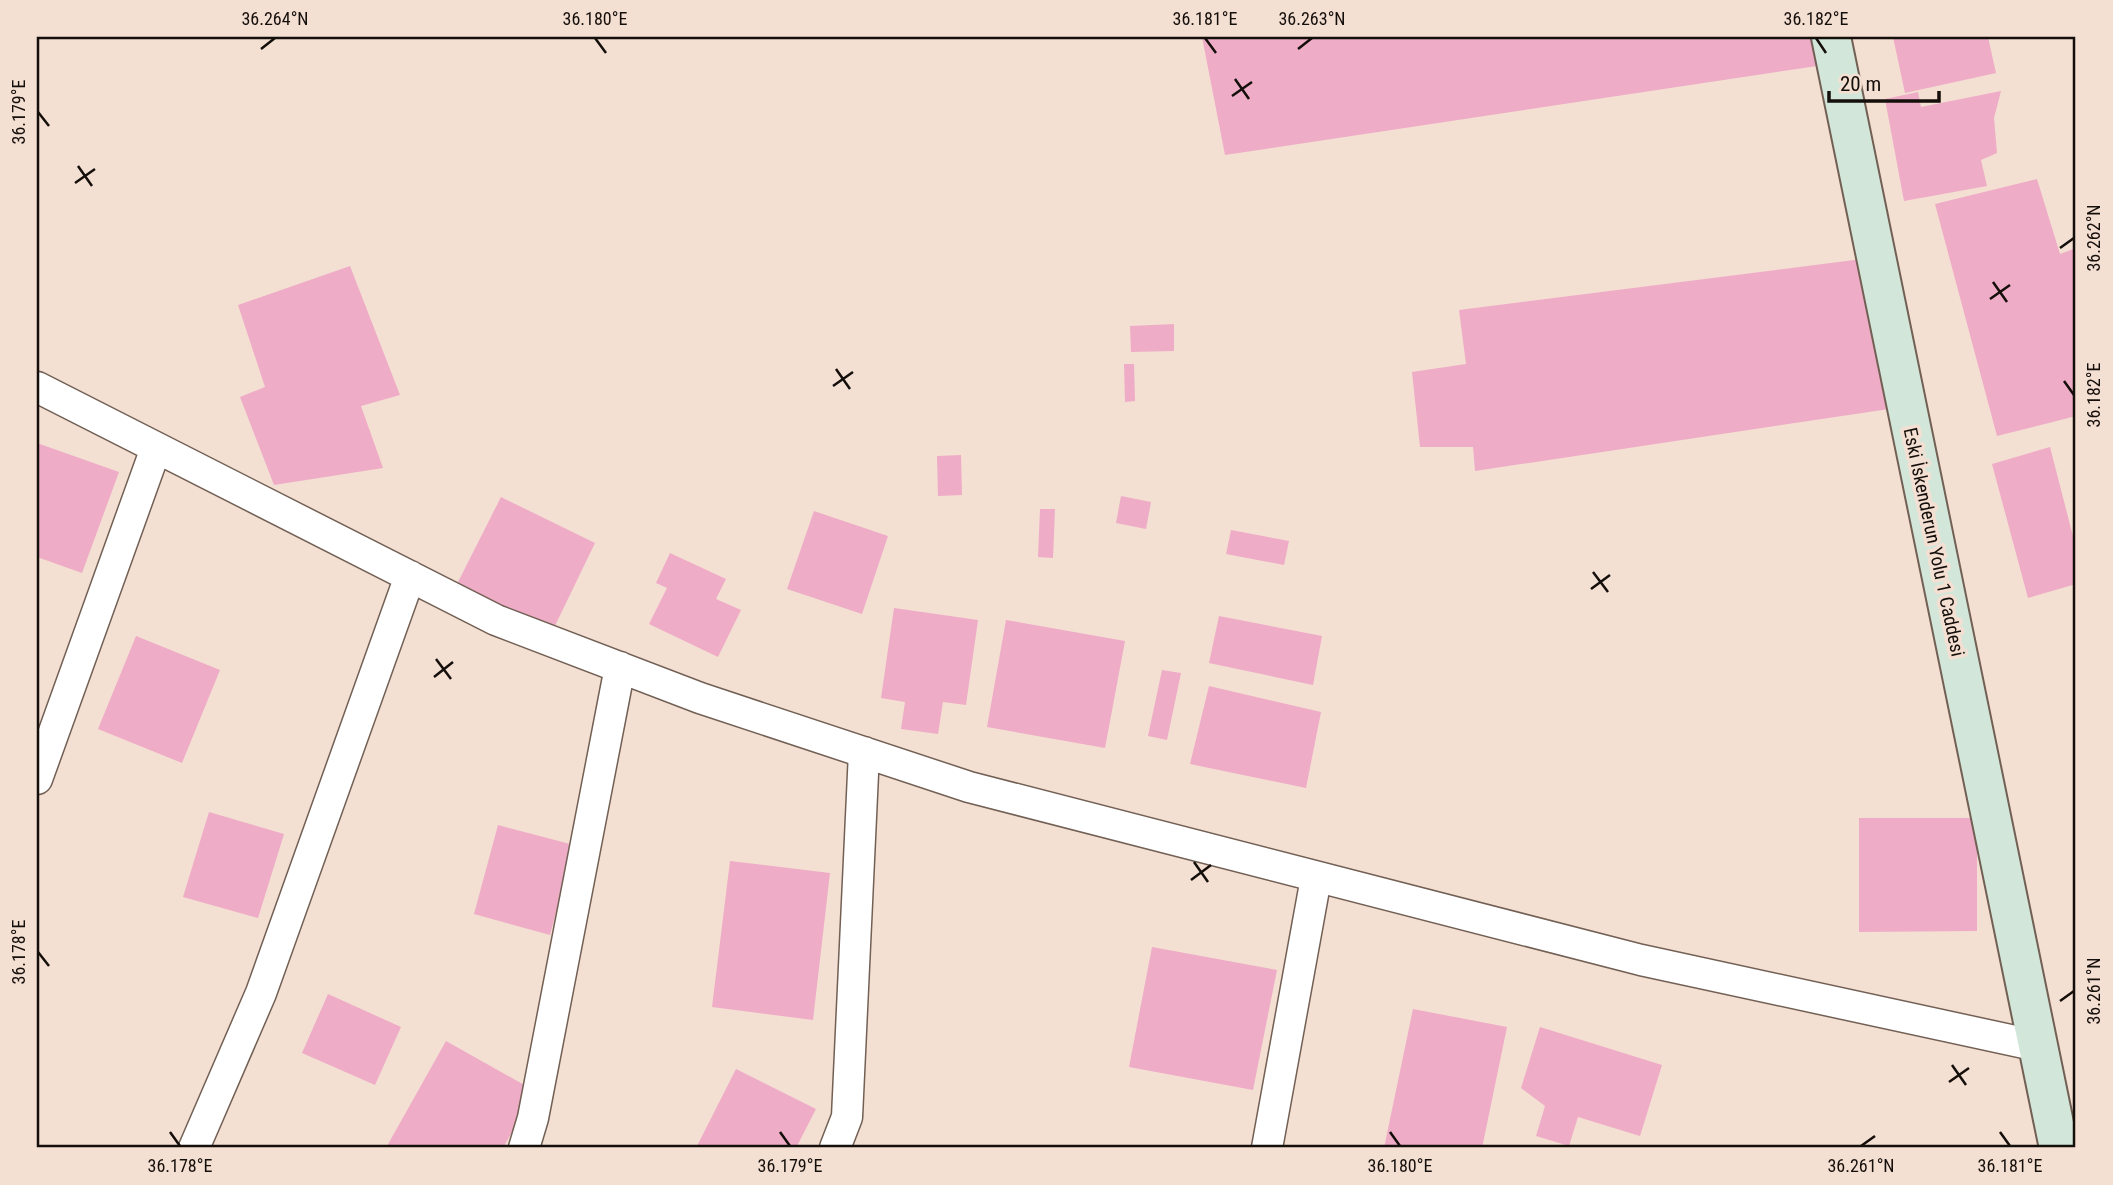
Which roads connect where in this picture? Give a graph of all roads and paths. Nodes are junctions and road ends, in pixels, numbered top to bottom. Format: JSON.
{"nodes":[{"id":1,"x":1831,"y":37,"type":"edge"},
{"id":2,"x":37,"y":387,"type":"edge"},
{"id":3,"x":156,"y":448,"type":"junction"},
{"id":4,"x":410,"y":576,"type":"junction"},
{"id":5,"x":620,"y":667,"type":"junction"},
{"id":6,"x":864,"y":752,"type":"junction"},
{"id":7,"x":37,"y":779,"type":"edge"},
{"id":8,"x":1316,"y":878,"type":"junction"},
{"id":9,"x":2038,"y":1046,"type":"junction"},
{"id":10,"x":194,"y":1148,"type":"edge"},
{"id":11,"x":524,"y":1148,"type":"edge"},
{"id":12,"x":835,"y":1148,"type":"edge"},
{"id":13,"x":1267,"y":1148,"type":"edge"},
{"id":14,"x":2059,"y":1148,"type":"edge"}],
"edges":[{"from":1,"to":9,"type":"street","name":"Eski İskenderun Yolu 1 Caddesi"},
{"from":2,"to":3,"type":"street"},
{"from":3,"to":4,"type":"street"},
{"from":3,"to":7,"type":"street"},
{"from":4,"to":5,"type":"street"},
{"from":4,"to":10,"type":"street"},
{"from":5,"to":6,"type":"street"},
{"from":5,"to":11,"type":"street"},
{"from":6,"to":8,"type":"street"},
{"from":6,"to":12,"type":"street"},
{"from":8,"to":9,"type":"street"},
{"from":8,"to":13,"type":"street"},
{"from":9,"to":14,"type":"street","name":"Eski İskenderun Yolu 1 Caddesi"}]}
